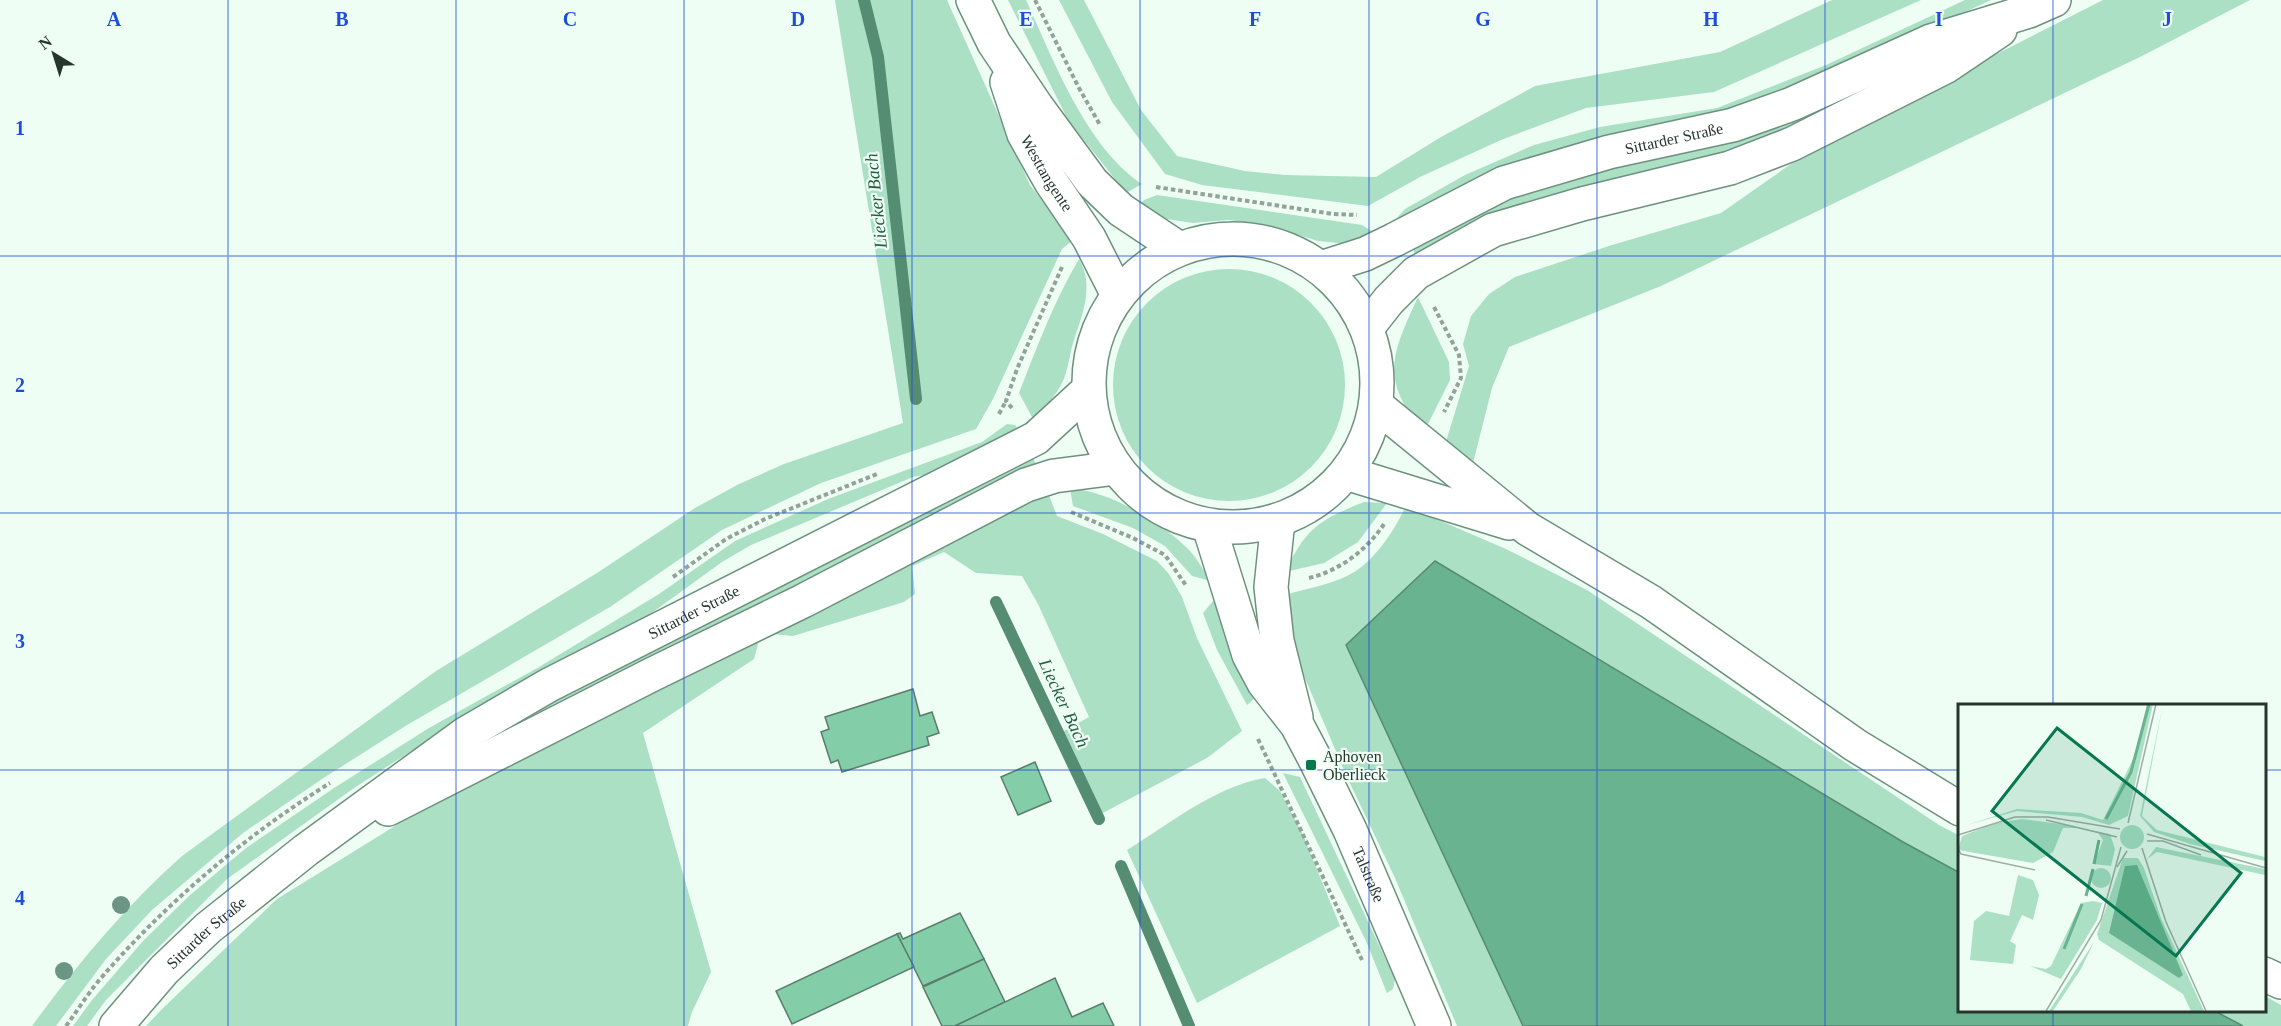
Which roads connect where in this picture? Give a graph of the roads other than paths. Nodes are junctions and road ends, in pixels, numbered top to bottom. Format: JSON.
{"nodes":[{"id":1,"x":973,"y":0,"type":"edge"},
{"id":2,"x":2041,"y":5,"type":"edge"},
{"id":3,"x":994,"y":43,"type":"junction"},
{"id":4,"x":1178,"y":248,"type":"junction"},
{"id":5,"x":1321,"y":268,"type":"junction"},
{"id":6,"x":1118,"y":296,"type":"junction"},
{"id":7,"x":1367,"y":328,"type":"junction"},
{"id":8,"x":1088,"y":390,"type":"junction"},
{"id":9,"x":1376,"y":405,"type":"junction"},
{"id":10,"x":1116,"y":468,"type":"junction"},
{"id":11,"x":1346,"y":472,"type":"junction"},
{"id":12,"x":1278,"y":520,"type":"junction"},
{"id":13,"x":1209,"y":526,"type":"junction"},
{"id":14,"x":1528,"y":529,"type":"junction"},
{"id":15,"x":1297,"y":725,"type":"junction"},
{"id":16,"x":1958,"y":809,"type":"edge"},
{"id":17,"x":306,"y":850,"type":"junction"},
{"id":18,"x":2266,"y":974,"type":"edge"},
{"id":19,"x":2281,"y":982,"type":"edge"},
{"id":20,"x":116,"y":1026,"type":"edge"},
{"id":21,"x":1434,"y":1026,"type":"edge"}],
"edges":[{"from":1,"to":3,"type":"main road","name":"Westtangente"},
{"from":2,"to":5,"type":"main road","name":"Sittarder Straße"},
{"from":2,"to":7,"type":"main road","name":"Sittarder Straße"},
{"from":3,"to":4,"type":"main road","name":"Westtangente"},
{"from":3,"to":6,"type":"main road","name":"Westtangente"},
{"from":4,"to":5,"type":"main road"},
{"from":4,"to":6,"type":"main road"},
{"from":5,"to":7,"type":"main road"},
{"from":6,"to":8,"type":"main road"},
{"from":7,"to":9,"type":"main road"},
{"from":8,"to":10,"type":"main road"},
{"from":8,"to":17,"type":"main road","name":"Sittarder Straße"},
{"from":9,"to":11,"type":"main road"},
{"from":9,"to":14,"type":"main road"},
{"from":10,"to":13,"type":"main road"},
{"from":10,"to":17,"type":"main road","name":"Sittarder Straße"},
{"from":11,"to":12,"type":"main road"},
{"from":11,"to":14,"type":"main road"},
{"from":12,"to":13,"type":"main road"},
{"from":12,"to":15,"type":"main road","name":"Talstraße"},
{"from":13,"to":15,"type":"main road","name":"Talstraße"},
{"from":14,"to":16,"type":"main road"},
{"from":15,"to":21,"type":"main road","name":"Talstraße"},
{"from":17,"to":20,"type":"main road","name":"Sittarder Straße"},
{"from":18,"to":19,"type":"main road"}]}
